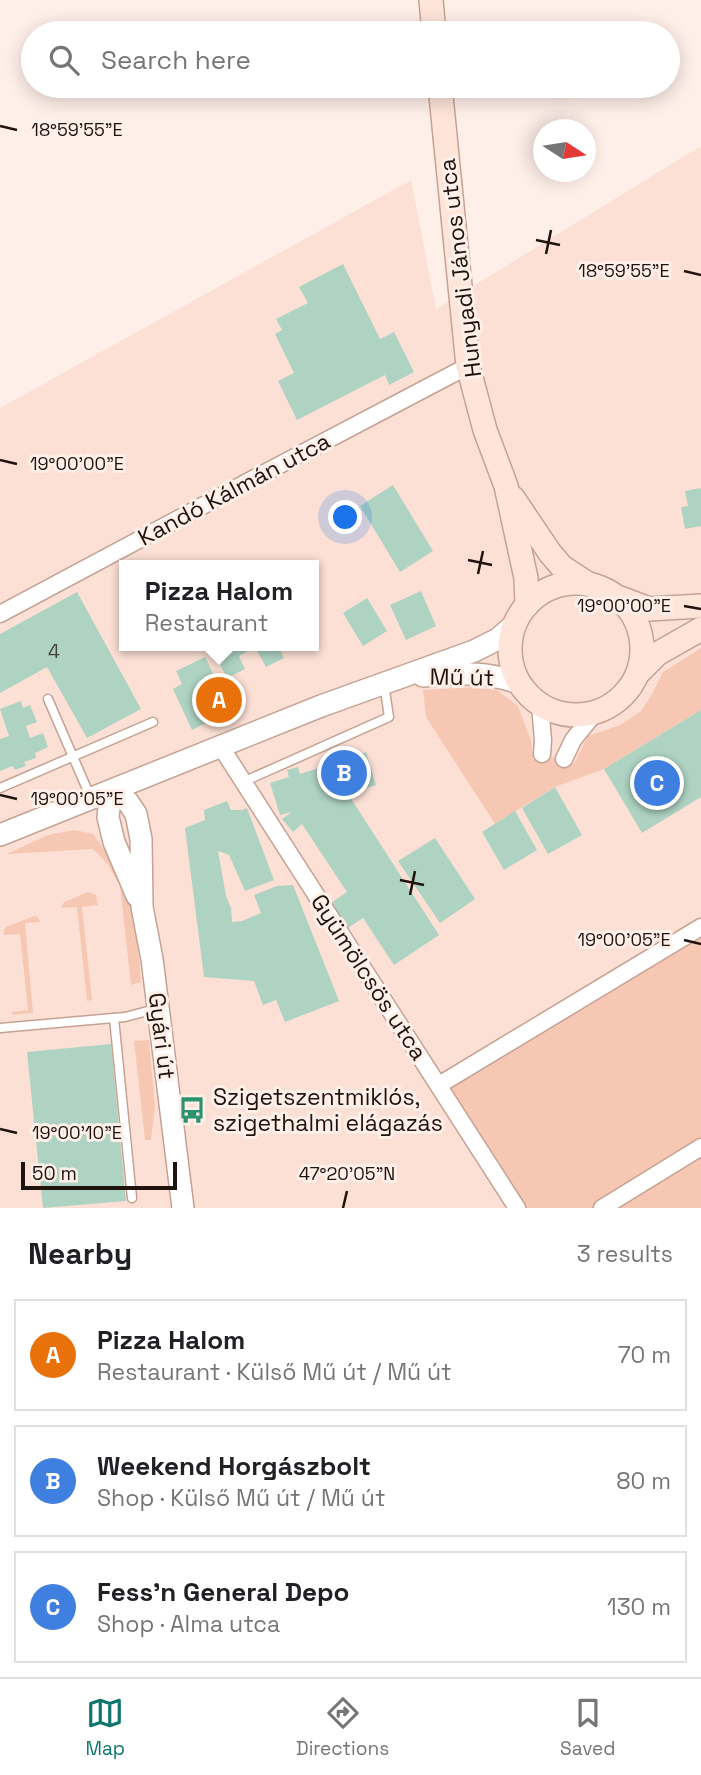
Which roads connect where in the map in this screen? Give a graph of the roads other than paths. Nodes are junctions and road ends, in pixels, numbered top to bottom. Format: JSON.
{"nodes":[{"id":1,"x":431,"y":0,"type":"edge"},
{"id":2,"x":433,"y":21,"type":"edge"},
{"id":3,"x":441,"y":98,"type":"edge"},
{"id":4,"x":468,"y":366,"type":"junction"},
{"id":5,"x":506,"y":486,"type":"junction"},
{"id":6,"x":589,"y":584,"type":"junction"},
{"id":7,"x":620,"y":598,"type":"junction"},
{"id":8,"x":527,"y":605,"type":"junction"},
{"id":9,"x":701,"y":606,"type":"edge"},
{"id":10,"x":0,"y":614,"type":"edge"},
{"id":11,"x":514,"y":625,"type":"junction"},
{"id":12,"x":701,"y":629,"type":"edge"},
{"id":13,"x":639,"y":672,"type":"junction"},
{"id":14,"x":394,"y":680,"type":"junction"},
{"id":15,"x":519,"y":683,"type":"junction"},
{"id":16,"x":48,"y":699,"type":"dead end"},
{"id":17,"x":540,"y":705,"type":"junction"},
{"id":18,"x":594,"y":714,"type":"junction"},
{"id":19,"x":153,"y":722,"type":"dead end"},
{"id":20,"x":221,"y":747,"type":"junction"},
{"id":21,"x":542,"y":754,"type":"dead end"},
{"id":22,"x":73,"y":756,"type":"junction"},
{"id":23,"x":564,"y":759,"type":"dead end"},
{"id":24,"x":243,"y":782,"type":"junction"},
{"id":25,"x":0,"y":788,"type":"edge"},
{"id":26,"x":101,"y":795,"type":"junction"},
{"id":27,"x":0,"y":835,"type":"edge"},
{"id":28,"x":701,"y":927,"type":"edge"},
{"id":29,"x":158,"y":1009,"type":"junction"},
{"id":30,"x":114,"y":1018,"type":"junction"},
{"id":31,"x":0,"y":1028,"type":"edge"},
{"id":32,"x":439,"y":1085,"type":"junction"},
{"id":33,"x":701,"y":1147,"type":"edge"},
{"id":34,"x":132,"y":1198,"type":"dead end"},
{"id":35,"x":183,"y":1208,"type":"edge"},
{"id":36,"x":517,"y":1208,"type":"edge"},
{"id":37,"x":602,"y":1208,"type":"edge"}],
"edges":[{"from":1,"to":2,"type":"main road"},
{"from":3,"to":4,"type":"main road","name":"Hunyadi János utca"},
{"from":4,"to":5,"type":"main road","name":"Hunyadi János utca"},
{"from":4,"to":10,"type":"street","name":"Kandó Kálmán utca"},
{"from":5,"to":6,"type":"main road"},
{"from":5,"to":8,"type":"main road"},
{"from":6,"to":7,"type":"main road"},
{"from":6,"to":8,"type":"main road"},
{"from":7,"to":9,"type":"main road"},
{"from":7,"to":13,"type":"main road"},
{"from":8,"to":11,"type":"main road"},
{"from":11,"to":14,"type":"street"},
{"from":11,"to":15,"type":"main road"},
{"from":12,"to":13,"type":"main road"},
{"from":13,"to":18,"type":"main road"},
{"from":14,"to":15,"type":"street","name":"Mű út"},
{"from":14,"to":20,"type":"street"},
{"from":14,"to":24,"type":"lane"},
{"from":15,"to":17,"type":"main road"},
{"from":16,"to":22,"type":"lane"},
{"from":17,"to":18,"type":"main road"},
{"from":17,"to":21,"type":"street"},
{"from":18,"to":23,"type":"street"},
{"from":19,"to":22,"type":"lane"},
{"from":20,"to":24,"type":"street","name":"Gyümölcsös utca"},
{"from":20,"to":26,"type":"street"},
{"from":22,"to":25,"type":"lane"},
{"from":22,"to":26,"type":"lane"},
{"from":24,"to":32,"type":"street","name":"Gyümölcsös utca"},
{"from":26,"to":27,"type":"street"},
{"from":26,"to":29,"type":"street","name":"Gyári út"},
{"from":28,"to":32,"type":"street"},
{"from":29,"to":30,"type":"lane"},
{"from":29,"to":35,"type":"street","name":"Gyári út"},
{"from":30,"to":31,"type":"lane"},
{"from":30,"to":34,"type":"lane"},
{"from":32,"to":36,"type":"street","name":"Gyümölcsös utca"},
{"from":33,"to":37,"type":"street"}]}
